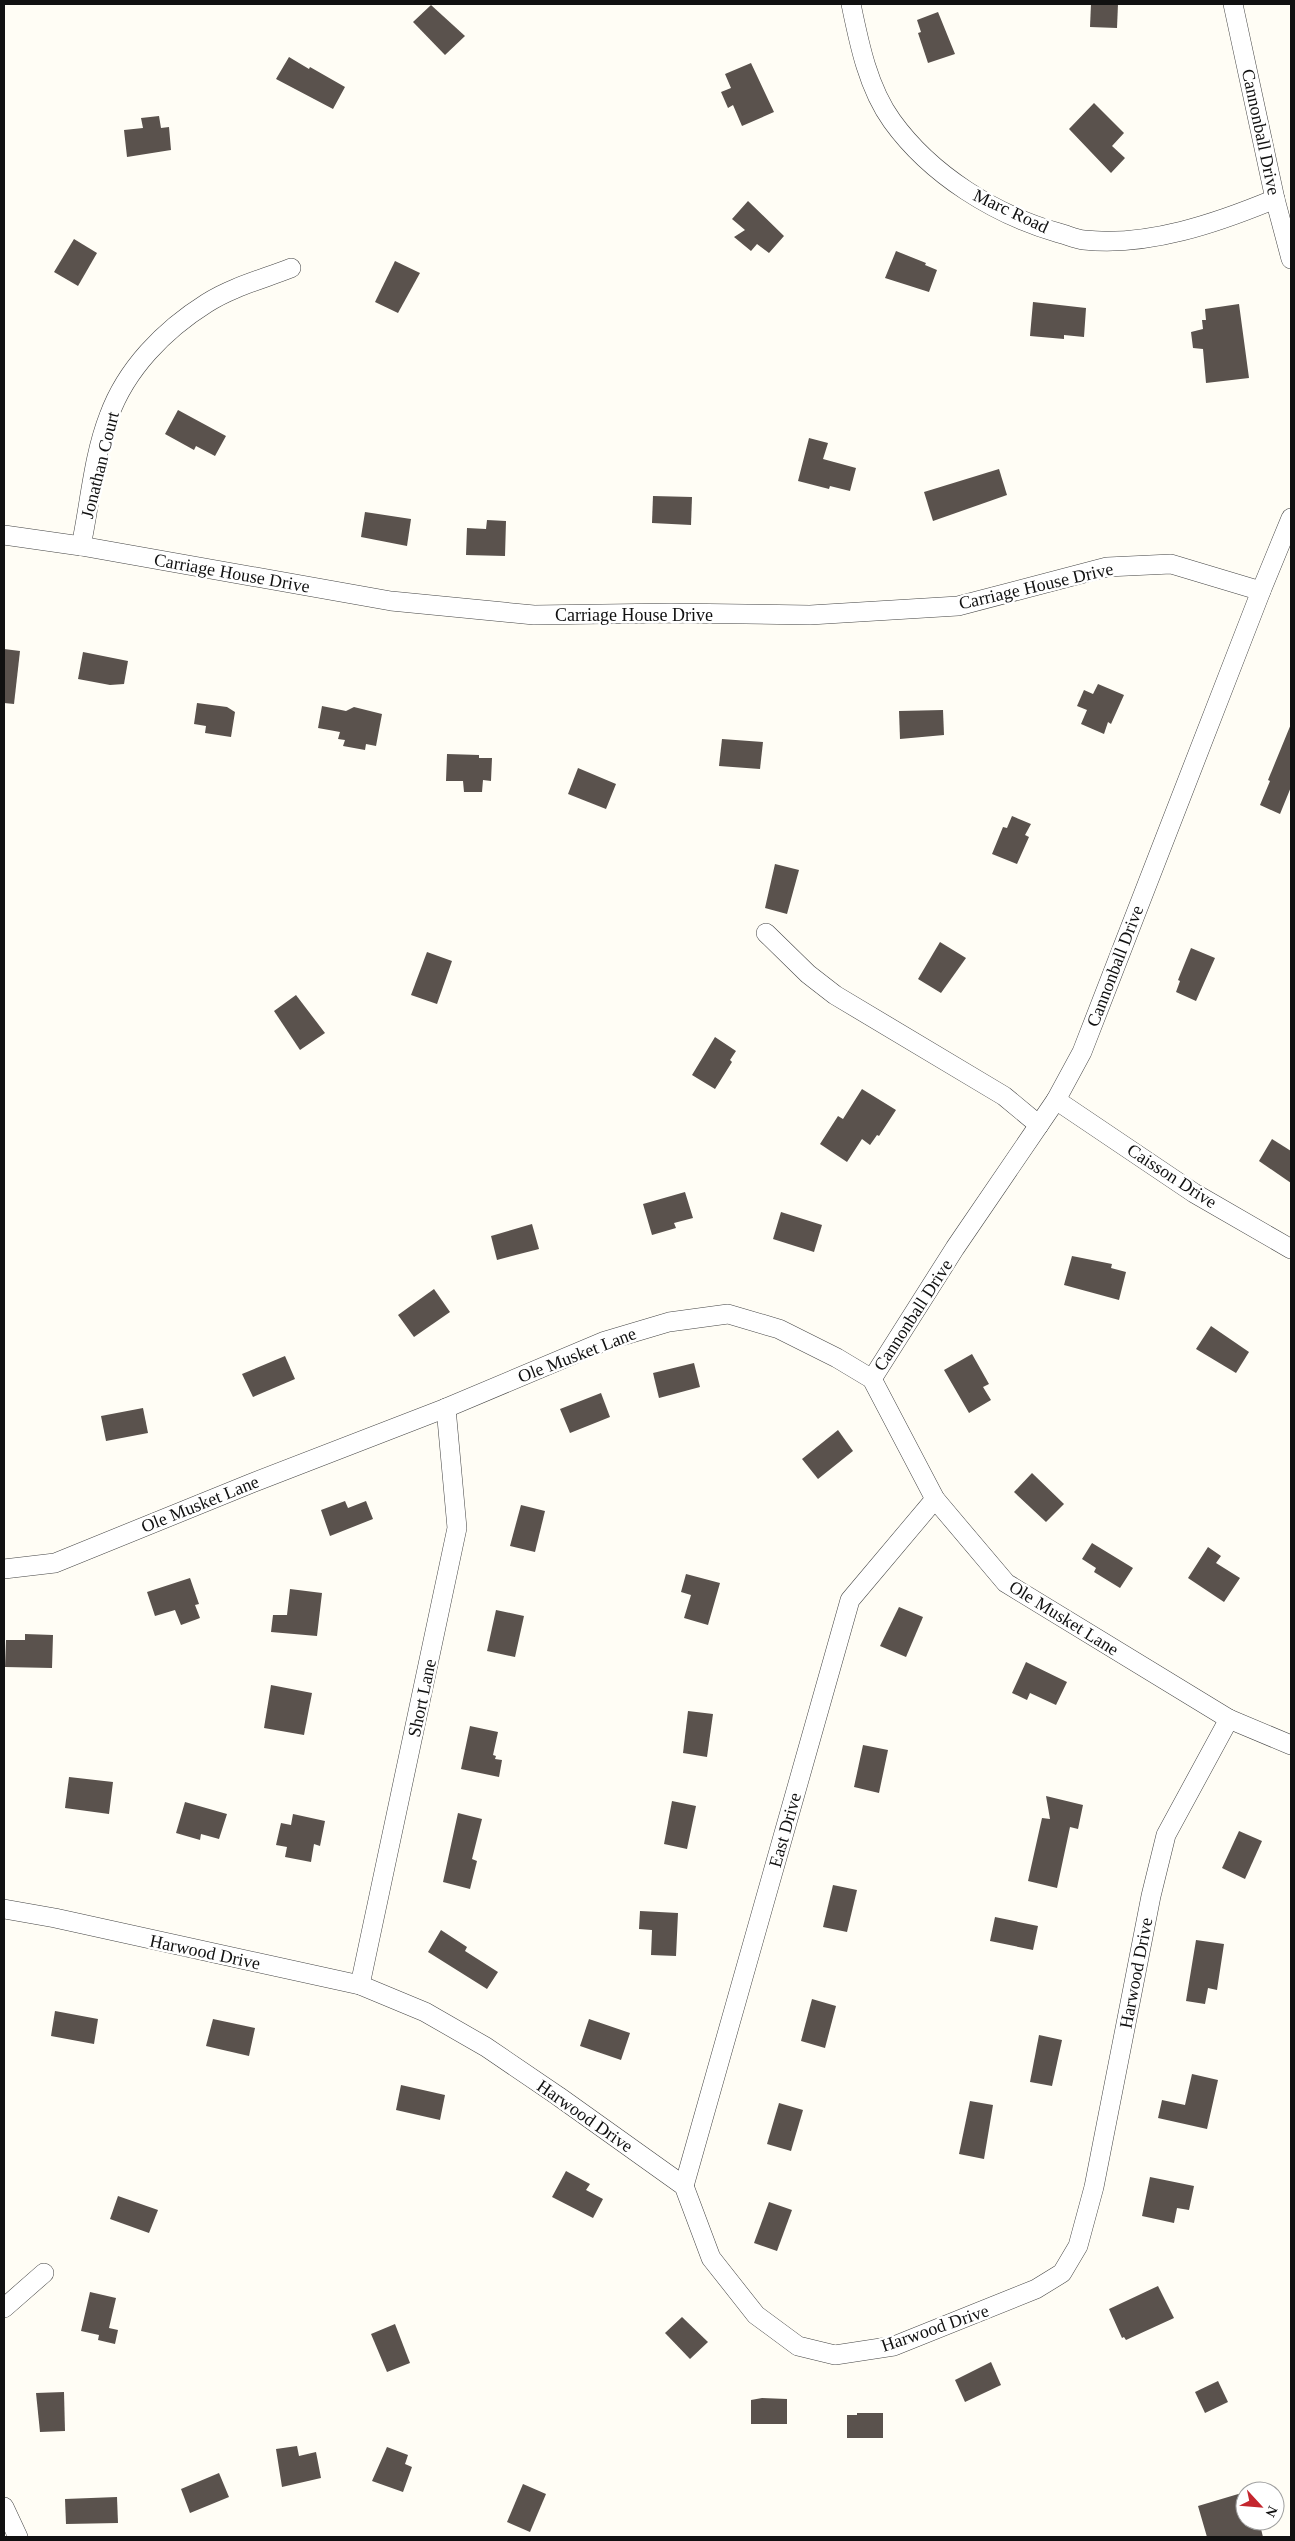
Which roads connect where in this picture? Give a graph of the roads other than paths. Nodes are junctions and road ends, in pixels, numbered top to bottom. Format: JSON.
{"nodes":[{"id":1,"x":851,"y":4,"type":"edge"},
{"id":2,"x":1233,"y":4,"type":"edge"},
{"id":3,"x":1275,"y":199,"type":"junction"},
{"id":4,"x":1291,"y":259,"type":"edge"},
{"id":5,"x":291,"y":268,"type":"dead end"},
{"id":6,"x":1291,"y":518,"type":"edge"},
{"id":7,"x":4,"y":535,"type":"edge"},
{"id":8,"x":81,"y":546,"type":"junction"},
{"id":9,"x":1261,"y":592,"type":"junction"},
{"id":10,"x":766,"y":933,"type":"dead end"},
{"id":11,"x":1056,"y":1100,"type":"junction"},
{"id":12,"x":1039,"y":1125,"type":"junction"},
{"id":13,"x":1291,"y":1249,"type":"edge"},
{"id":14,"x":872,"y":1380,"type":"junction"},
{"id":15,"x":446,"y":1408,"type":"junction"},
{"id":16,"x":935,"y":1499,"type":"junction"},
{"id":17,"x":4,"y":1569,"type":"edge"},
{"id":18,"x":1229,"y":1719,"type":"junction"},
{"id":19,"x":1291,"y":1744,"type":"edge"},
{"id":20,"x":4,"y":1909,"type":"edge"},
{"id":21,"x":360,"y":1986,"type":"junction"},
{"id":22,"x":684,"y":2186,"type":"junction"},
{"id":23,"x":44,"y":2273,"type":"dead end"},
{"id":24,"x":4,"y":2308,"type":"edge"},
{"id":25,"x":4,"y":2507,"type":"edge"},
{"id":26,"x":18,"y":2537,"type":"edge"}],
"edges":[{"from":1,"to":3,"type":"street","name":"Marc Road"},
{"from":2,"to":3,"type":"street","name":"Cannonball Drive"},
{"from":3,"to":4,"type":"street","name":"Cannonball Drive"},
{"from":5,"to":8,"type":"street","name":"Jonathan Court"},
{"from":6,"to":9,"type":"street","name":"Cannonball Drive"},
{"from":7,"to":8,"type":"street","name":"Carriage House Drive"},
{"from":8,"to":9,"type":"street","name":"Carriage House Drive"},
{"from":9,"to":11,"type":"street","name":"Cannonball Drive"},
{"from":10,"to":12,"type":"street"},
{"from":11,"to":12,"type":"street","name":"Cannonball Drive"},
{"from":11,"to":13,"type":"street","name":"Caisson Drive"},
{"from":12,"to":14,"type":"street","name":"Cannonball Drive"},
{"from":14,"to":15,"type":"street","name":"Ole Musket Lane"},
{"from":14,"to":16,"type":"street","name":"Ole Musket Lane"},
{"from":15,"to":17,"type":"street","name":"Ole Musket Lane"},
{"from":15,"to":21,"type":"street","name":"Short Lane"},
{"from":16,"to":18,"type":"street","name":"Ole Musket Lane"},
{"from":16,"to":22,"type":"street","name":"East Drive"},
{"from":18,"to":19,"type":"street"},
{"from":18,"to":22,"type":"street","name":"Harwood Drive"},
{"from":20,"to":21,"type":"street","name":"Harwood Drive"},
{"from":21,"to":22,"type":"street","name":"Harwood Drive"},
{"from":23,"to":24,"type":"street"},
{"from":25,"to":26,"type":"street"}]}
